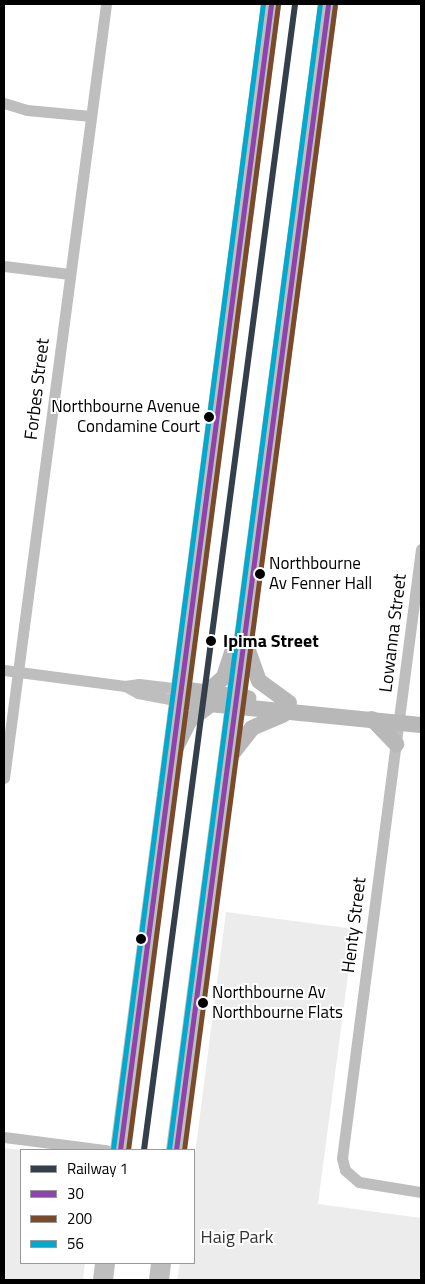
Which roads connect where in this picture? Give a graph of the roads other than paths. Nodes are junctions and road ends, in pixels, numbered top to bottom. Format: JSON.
{"nodes":[{"id":1,"x":106,"y":4,"type":"edge"},
{"id":2,"x":271,"y":4,"type":"edge"},
{"id":3,"x":328,"y":4,"type":"edge"},
{"id":4,"x":4,"y":103,"type":"edge"},
{"id":5,"x":91,"y":116,"type":"junction"},
{"id":6,"x":4,"y":266,"type":"edge"},
{"id":7,"x":70,"y":274,"type":"junction"},
{"id":8,"x":421,"y":549,"type":"edge"},
{"id":9,"x":247,"y":609,"type":"junction"},
{"id":10,"x":244,"y":637,"type":"junction"},
{"id":11,"x":4,"y":670,"type":"edge"},
{"id":12,"x":18,"y":672,"type":"junction"},
{"id":13,"x":183,"y":697,"type":"junction"},
{"id":14,"x":223,"y":699,"type":"junction"},
{"id":15,"x":293,"y":709,"type":"junction"},
{"id":16,"x":372,"y":719,"type":"junction"},
{"id":17,"x":399,"y":722,"type":"junction"},
{"id":18,"x":421,"y":725,"type":"edge"},
{"id":19,"x":396,"y":744,"type":"junction"},
{"id":20,"x":173,"y":754,"type":"junction"},
{"id":21,"x":228,"y":760,"type":"junction"},
{"id":22,"x":4,"y":778,"type":"edge"},
{"id":23,"x":4,"y":1137,"type":"edge"},
{"id":24,"x":98,"y":1149,"type":"edge"},
{"id":25,"x":120,"y":1149,"type":"edge"},
{"id":26,"x":176,"y":1149,"type":"edge"},
{"id":27,"x":421,"y":1192,"type":"edge"},
{"id":28,"x":105,"y":1264,"type":"edge"},
{"id":29,"x":161,"y":1264,"type":"edge"},
{"id":30,"x":103,"y":1280,"type":"edge"},
{"id":31,"x":158,"y":1280,"type":"edge"}],
"edges":[{"from":1,"to":5,"type":"street","name":"Forbes Street"},
{"from":2,"to":13,"type":"highway"},
{"from":3,"to":9,"type":"highway"},
{"from":4,"to":5,"type":"street"},
{"from":5,"to":7,"type":"street","name":"Forbes Street"},
{"from":6,"to":7,"type":"street"},
{"from":7,"to":12,"type":"street","name":"Forbes Street"},
{"from":8,"to":17,"type":"street","name":"Lowanna Street"},
{"from":9,"to":10,"type":"highway"},
{"from":9,"to":14,"type":"street"},
{"from":10,"to":14,"type":"highway"},
{"from":10,"to":15,"type":"street"},
{"from":11,"to":12,"type":"street"},
{"from":12,"to":13,"type":"street"},
{"from":12,"to":22,"type":"street","name":"Forbes Street"},
{"from":13,"to":14,"type":"street"},
{"from":13,"to":20,"type":"highway"},
{"from":14,"to":15,"type":"street"},
{"from":14,"to":20,"type":"street"},
{"from":14,"to":21,"type":"highway"},
{"from":15,"to":16,"type":"street"},
{"from":15,"to":21,"type":"street"},
{"from":16,"to":17,"type":"street"},
{"from":16,"to":19,"type":"street"},
{"from":17,"to":18,"type":"street"},
{"from":17,"to":19,"type":"street","name":"Henty Street"},
{"from":19,"to":27,"type":"street","name":"Henty Street"},
{"from":20,"to":25,"type":"highway"},
{"from":21,"to":26,"type":"highway"},
{"from":23,"to":24,"type":"street"},
{"from":28,"to":30,"type":"highway"},
{"from":29,"to":31,"type":"highway"}]}
